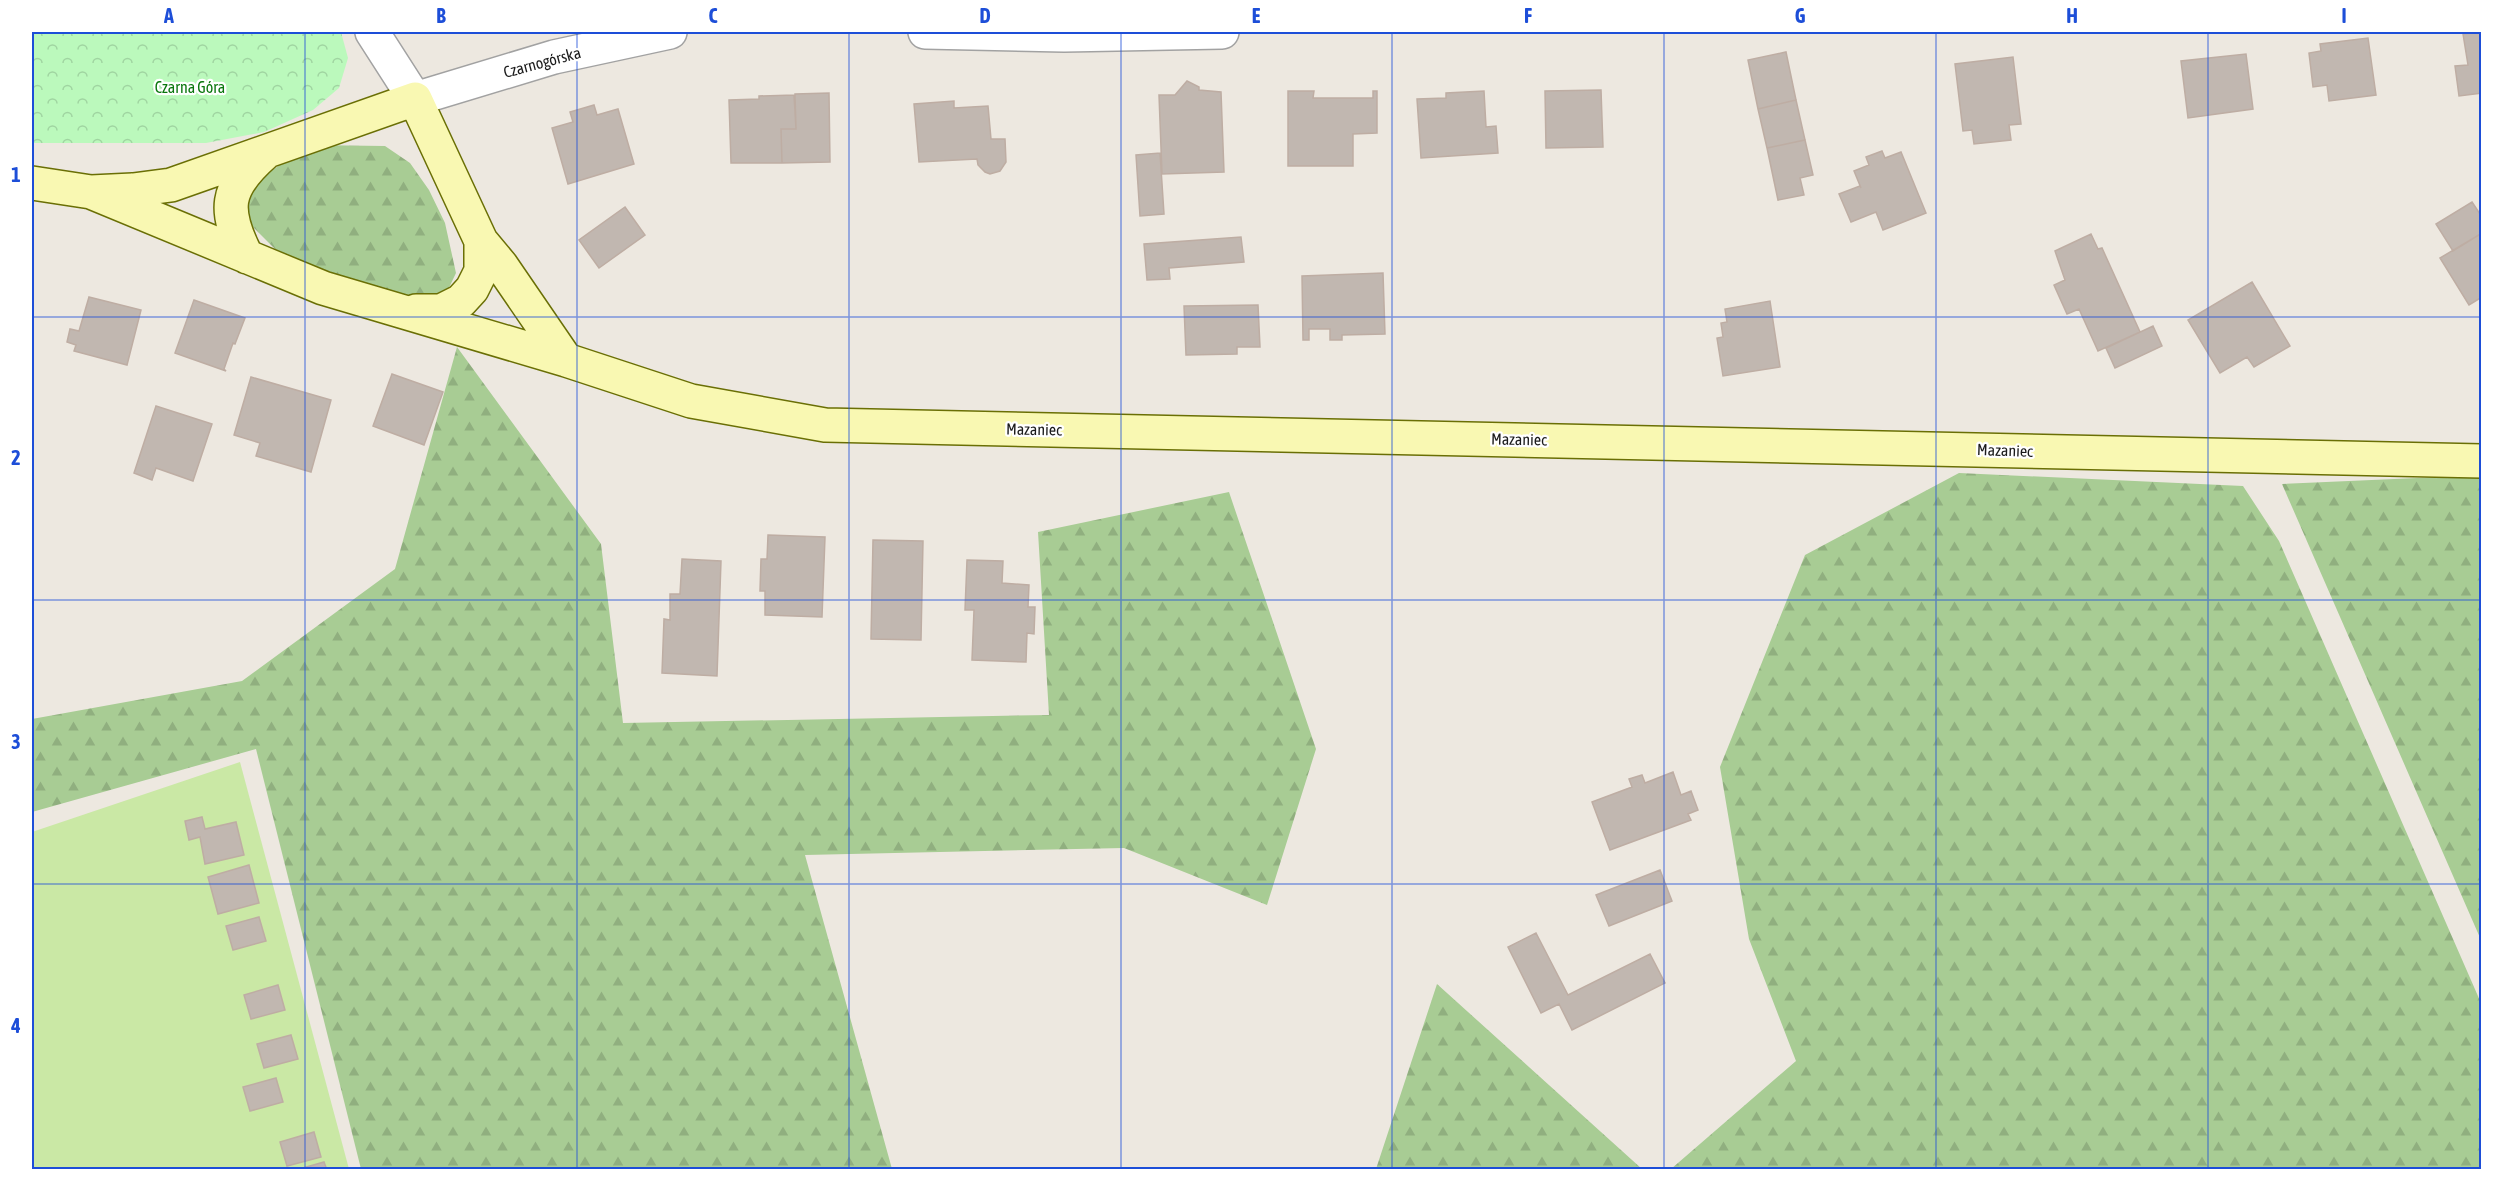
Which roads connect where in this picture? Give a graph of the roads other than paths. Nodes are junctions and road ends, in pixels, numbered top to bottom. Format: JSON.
{"nodes":[{"id":1,"x":372,"y":32,"type":"edge"},
{"id":2,"x":670,"y":32,"type":"edge"},
{"id":3,"x":925,"y":32,"type":"edge"},
{"id":4,"x":1222,"y":32,"type":"edge"},
{"id":5,"x":415,"y":99,"type":"junction"},
{"id":6,"x":265,"y":153,"type":"junction"},
{"id":7,"x":32,"y":183,"type":"edge"},
{"id":8,"x":92,"y":192,"type":"junction"},
{"id":9,"x":481,"y":242,"type":"junction"},
{"id":10,"x":247,"y":257,"type":"junction"},
{"id":11,"x":405,"y":311,"type":"junction"},
{"id":12,"x":566,"y":360,"type":"junction"},
{"id":13,"x":2481,"y":461,"type":"edge"}],
"edges":[{"from":1,"to":5,"type":"street"},
{"from":2,"to":5,"type":"street","name":"Czarnogórska"},
{"from":3,"to":4,"type":"street"},
{"from":5,"to":6,"type":"street"},
{"from":5,"to":9,"type":"street"},
{"from":6,"to":8,"type":"street"},
{"from":6,"to":10,"type":"street"},
{"from":7,"to":8,"type":"street"},
{"from":8,"to":10,"type":"street"},
{"from":9,"to":11,"type":"street"},
{"from":9,"to":12,"type":"street"},
{"from":10,"to":11,"type":"street"},
{"from":11,"to":12,"type":"street","name":"Mazaniec"},
{"from":12,"to":13,"type":"street","name":"Mazaniec"}]}
